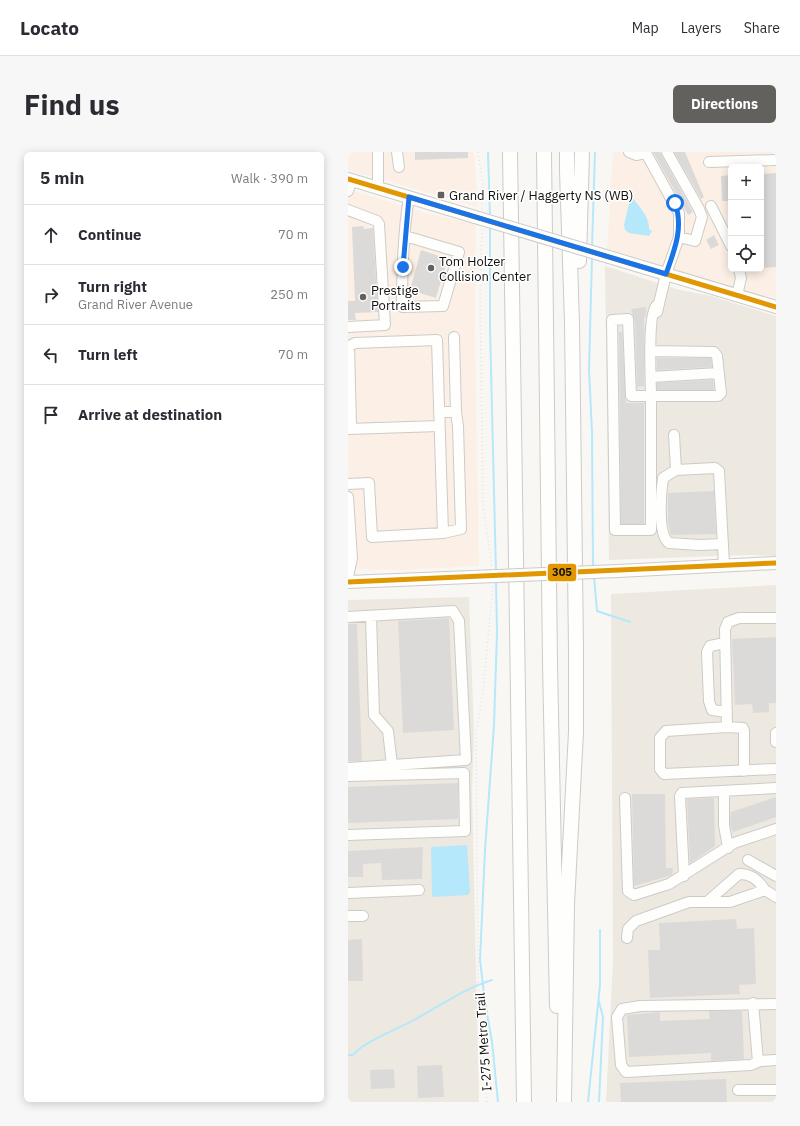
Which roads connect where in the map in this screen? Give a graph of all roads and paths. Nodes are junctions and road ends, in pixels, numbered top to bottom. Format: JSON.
{"nodes":[{"id":1,"x":378,"y":152,"type":"edge"},
{"id":2,"x":397,"y":152,"type":"edge"},
{"id":3,"x":510,"y":152,"type":"edge"},
{"id":4,"x":544,"y":152,"type":"edge"},
{"id":5,"x":567,"y":152,"type":"edge"},
{"id":6,"x":582,"y":152,"type":"edge"},
{"id":7,"x":629,"y":152,"type":"edge"},
{"id":8,"x":667,"y":152,"type":"edge"},
{"id":9,"x":743,"y":156,"type":"edge"},
{"id":10,"x":776,"y":160,"type":"edge"},
{"id":11,"x":709,"y":162,"type":"dead end"},
{"id":12,"x":399,"y":167,"type":"dead end"},
{"id":13,"x":349,"y":183,"type":"edge"},
{"id":14,"x":378,"y":188,"type":"junction"},
{"id":15,"x":409,"y":197,"type":"junction"},
{"id":16,"x":711,"y":206,"type":"dead end"},
{"id":17,"x":348,"y":210,"type":"edge"},
{"id":18,"x":404,"y":236,"type":"junction"},
{"id":19,"x":679,"y":237,"type":"junction"},
{"id":20,"x":728,"y":240,"type":"edge"},
{"id":21,"x":740,"y":272,"type":"edge"},
{"id":22,"x":666,"y":274,"type":"junction"},
{"id":23,"x":737,"y":295,"type":"junction"},
{"id":24,"x":776,"y":307,"type":"edge"},
{"id":25,"x":572,"y":322,"type":"junction"},
{"id":26,"x":348,"y":327,"type":"edge"},
{"id":27,"x":454,"y":337,"type":"dead end"},
{"id":28,"x":348,"y":346,"type":"edge"},
{"id":29,"x":650,"y":351,"type":"junction"},
{"id":30,"x":719,"y":373,"type":"junction"},
{"id":31,"x":651,"y":377,"type":"junction"},
{"id":32,"x":651,"y":397,"type":"junction"},
{"id":33,"x":439,"y":412,"type":"junction"},
{"id":34,"x":456,"y":412,"type":"junction"},
{"id":35,"x":439,"y":426,"type":"junction"},
{"id":36,"x":348,"y":429,"type":"edge"},
{"id":37,"x":674,"y":435,"type":"dead end"},
{"id":38,"x":676,"y":470,"type":"junction"},
{"id":39,"x":348,"y":484,"type":"edge"},
{"id":40,"x":348,"y":497,"type":"edge"},
{"id":41,"x":443,"y":533,"type":"junction"},
{"id":42,"x":723,"y":544,"type":"junction"},
{"id":43,"x":776,"y":563,"type":"edge"},
{"id":44,"x":724,"y":565,"type":"junction"},
{"id":45,"x":348,"y":577,"type":"edge"},
{"id":46,"x":348,"y":582,"type":"edge"},
{"id":47,"x":371,"y":616,"type":"junction"},
{"id":48,"x":348,"y":617,"type":"edge"},
{"id":49,"x":776,"y":618,"type":"edge"},
{"id":50,"x":725,"y":643,"type":"junction"},
{"id":51,"x":727,"y":712,"type":"junction"},
{"id":52,"x":727,"y":728,"type":"junction"},
{"id":53,"x":776,"y":733,"type":"edge"},
{"id":54,"x":776,"y":742,"type":"edge"},
{"id":55,"x":392,"y":765,"type":"junction"},
{"id":56,"x":348,"y":768,"type":"edge"},
{"id":57,"x":776,"y":770,"type":"edge"},
{"id":58,"x":744,"y":771,"type":"junction"},
{"id":59,"x":348,"y":776,"type":"edge"},
{"id":60,"x":776,"y":788,"type":"edge"},
{"id":61,"x":724,"y":791,"type":"junction"},
{"id":62,"x":625,"y":798,"type":"dead end"},
{"id":63,"x":776,"y":829,"type":"edge"},
{"id":64,"x":348,"y":836,"type":"edge"},
{"id":65,"x":728,"y":848,"type":"junction"},
{"id":66,"x":748,"y":860,"type":"dead end"},
{"id":67,"x":684,"y":876,"type":"junction"},
{"id":68,"x":776,"y":876,"type":"edge"},
{"id":69,"x":419,"y":890,"type":"dead end"},
{"id":70,"x":765,"y":890,"type":"junction"},
{"id":71,"x":348,"y":893,"type":"edge"},
{"id":72,"x":776,"y":897,"type":"edge"},
{"id":73,"x":707,"y":902,"type":"junction"},
{"id":74,"x":348,"y":916,"type":"edge"},
{"id":75,"x":363,"y":916,"type":"dead end"},
{"id":76,"x":627,"y":938,"type":"dead end"},
{"id":77,"x":478,"y":982,"type":"dead end"},
{"id":78,"x":753,"y":1003,"type":"junction"},
{"id":79,"x":776,"y":1004,"type":"edge"},
{"id":80,"x":776,"y":1060,"type":"edge"},
{"id":81,"x":758,"y":1062,"type":"junction"},
{"id":82,"x":738,"y":1090,"type":"dead end"},
{"id":83,"x":776,"y":1090,"type":"edge"},
{"id":84,"x":564,"y":1101,"type":"edge"},
{"id":85,"x":488,"y":1102,"type":"edge"},
{"id":86,"x":524,"y":1102,"type":"edge"}],
"edges":[{"from":1,"to":14,"type":"lane"},
{"from":2,"to":12,"type":"lane"},
{"from":3,"to":86,"type":"highway"},
{"from":4,"to":84,"type":"highway"},
{"from":5,"to":25,"type":"highway"},
{"from":6,"to":25,"type":"highway"},
{"from":7,"to":19,"type":"lane"},
{"from":8,"to":19,"type":"lane"},
{"from":9,"to":10,"type":"lane"},
{"from":9,"to":11,"type":"lane"},
{"from":13,"to":14,"type":"main road"},
{"from":14,"to":15,"type":"main road"},
{"from":15,"to":18,"type":"lane"},
{"from":15,"to":22,"type":"main road","bridge":true},
{"from":16,"to":20,"type":"lane"},
{"from":17,"to":26,"type":"lane"},
{"from":18,"to":18,"type":"lane"},
{"from":19,"to":22,"type":"lane"},
{"from":21,"to":23,"type":"lane"},
{"from":22,"to":23,"type":"main road"},
{"from":22,"to":29,"type":"lane"},
{"from":23,"to":24,"type":"main road"},
{"from":25,"to":84,"type":"highway"},
{"from":27,"to":34,"type":"lane"},
{"from":28,"to":33,"type":"lane"},
{"from":28,"to":36,"type":"lane"},
{"from":29,"to":30,"type":"lane"},
{"from":29,"to":31,"type":"lane"},
{"from":30,"to":31,"type":"lane"},
{"from":30,"to":32,"type":"lane"},
{"from":31,"to":32,"type":"lane"},
{"from":32,"to":32,"type":"lane"},
{"from":33,"to":34,"type":"lane"},
{"from":33,"to":35,"type":"lane"},
{"from":34,"to":41,"type":"lane"},
{"from":35,"to":36,"type":"lane"},
{"from":35,"to":41,"type":"lane"},
{"from":37,"to":38,"type":"lane"},
{"from":38,"to":42,"type":"lane"},
{"from":38,"to":42,"type":"lane"},
{"from":39,"to":41,"type":"lane"},
{"from":40,"to":45,"type":"lane"},
{"from":42,"to":44,"type":"lane"},
{"from":43,"to":44,"type":"main road"},
{"from":44,"to":46,"type":"main road","bridge":true},
{"from":47,"to":48,"type":"lane"},
{"from":47,"to":55,"type":"lane"},
{"from":47,"to":55,"type":"lane"},
{"from":49,"to":50,"type":"lane"},
{"from":50,"to":51,"type":"lane"},
{"from":50,"to":51,"type":"lane"},
{"from":51,"to":52,"type":"lane"},
{"from":52,"to":58,"type":"lane"},
{"from":52,"to":58,"type":"lane"},
{"from":53,"to":54,"type":"lane"},
{"from":55,"to":56,"type":"lane"},
{"from":57,"to":58,"type":"lane"},
{"from":59,"to":64,"type":"lane"},
{"from":60,"to":61,"type":"lane"},
{"from":61,"to":65,"type":"lane"},
{"from":61,"to":67,"type":"lane"},
{"from":62,"to":67,"type":"lane"},
{"from":63,"to":65,"type":"lane"},
{"from":65,"to":67,"type":"lane"},
{"from":66,"to":68,"type":"lane"},
{"from":69,"to":71,"type":"lane"},
{"from":70,"to":72,"type":"lane"},
{"from":70,"to":73,"type":"lane"},
{"from":70,"to":73,"type":"lane"},
{"from":73,"to":76,"type":"lane"},
{"from":74,"to":75,"type":"lane"},
{"from":77,"to":85,"type":"path","name":"I-275 Metro Trail"},
{"from":78,"to":79,"type":"lane"},
{"from":78,"to":81,"type":"lane"},
{"from":78,"to":81,"type":"lane"},
{"from":80,"to":81,"type":"lane"},
{"from":82,"to":83,"type":"lane"}]}
